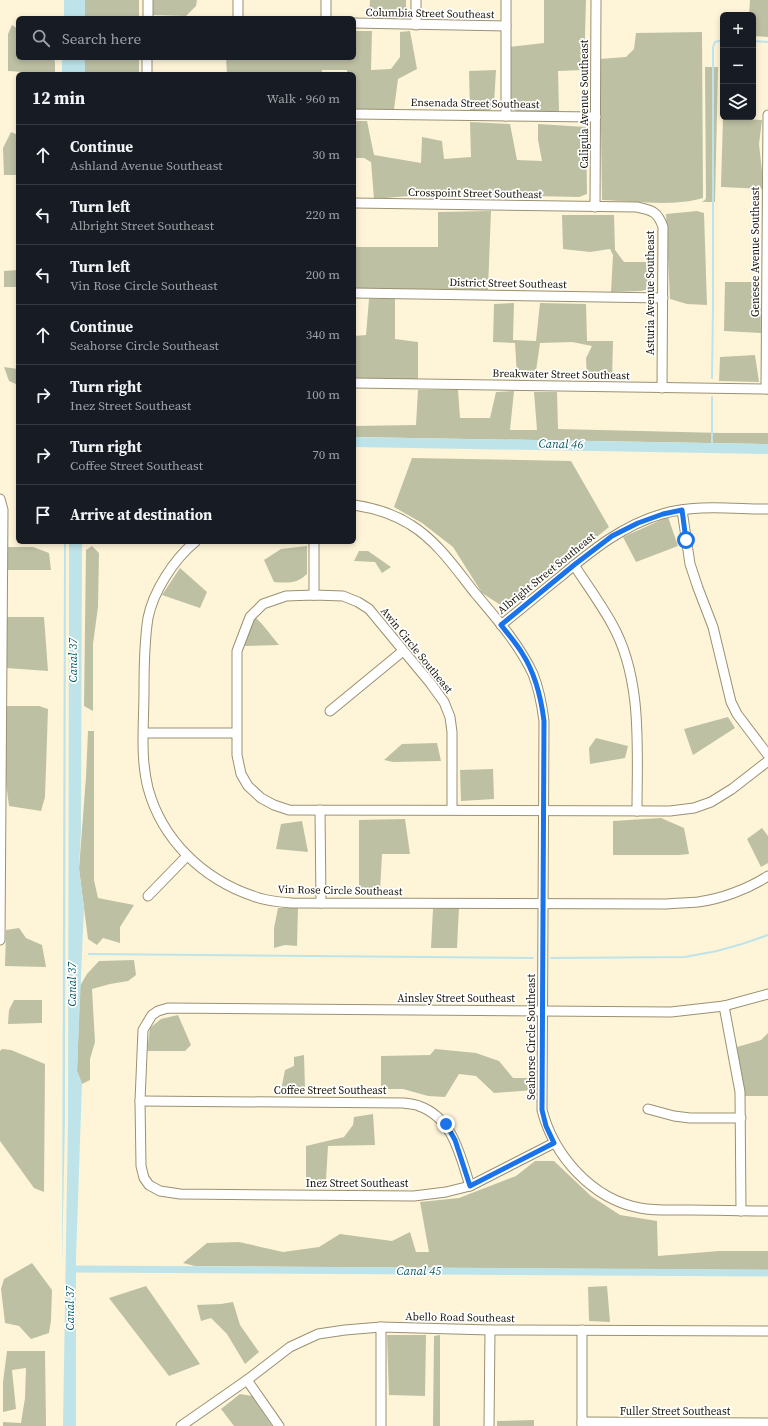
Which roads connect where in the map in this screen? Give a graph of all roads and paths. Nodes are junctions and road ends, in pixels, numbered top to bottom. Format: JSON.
{"nodes":[{"id":1,"x":148,"y":0,"type":"edge"},
{"id":2,"x":238,"y":0,"type":"edge"},
{"id":3,"x":326,"y":0,"type":"edge"},
{"id":4,"x":416,"y":0,"type":"edge"},
{"id":5,"x":506,"y":0,"type":"edge"},
{"id":6,"x":596,"y":0,"type":"edge"},
{"id":7,"x":148,"y":16,"type":"edge"},
{"id":8,"x":238,"y":16,"type":"edge"},
{"id":9,"x":326,"y":16,"type":"edge"},
{"id":10,"x":356,"y":23,"type":"edge"},
{"id":11,"x":416,"y":25,"type":"junction"},
{"id":12,"x":506,"y":26,"type":"junction"},
{"id":13,"x":147,"y":60,"type":"edge"},
{"id":14,"x":147,"y":72,"type":"edge"},
{"id":15,"x":356,"y":114,"type":"edge"},
{"id":16,"x":768,"y":115,"type":"edge"},
{"id":17,"x":506,"y":116,"type":"junction"},
{"id":18,"x":596,"y":117,"type":"junction"},
{"id":19,"x":356,"y":203,"type":"edge"},
{"id":20,"x":595,"y":207,"type":"junction"},
{"id":21,"x":356,"y":293,"type":"edge"},
{"id":22,"x":663,"y":298,"type":"junction"},
{"id":23,"x":356,"y":383,"type":"edge"},
{"id":24,"x":662,"y":388,"type":"junction"},
{"id":25,"x":767,"y":390,"type":"edge"},
{"id":26,"x":0,"y":499,"type":"edge"},
{"id":27,"x":356,"y":506,"type":"edge"},
{"id":28,"x":768,"y":509,"type":"edge"},
{"id":29,"x":682,"y":510,"type":"junction"},
{"id":30,"x":190,"y":544,"type":"edge"},
{"id":31,"x":314,"y":544,"type":"edge"},
{"id":32,"x":574,"y":565,"type":"junction"},
{"id":33,"x":314,"y":594,"type":"junction"},
{"id":34,"x":501,"y":625,"type":"junction"},
{"id":35,"x":403,"y":651,"type":"junction"},
{"id":36,"x":1,"y":699,"type":"edge"},
{"id":37,"x":330,"y":711,"type":"dead end"},
{"id":38,"x":144,"y":733,"type":"junction"},
{"id":39,"x":236,"y":733,"type":"junction"},
{"id":40,"x":768,"y":755,"type":"edge"},
{"id":41,"x":768,"y":761,"type":"edge"},
{"id":42,"x":1,"y":789,"type":"edge"},
{"id":43,"x":320,"y":810,"type":"junction"},
{"id":44,"x":452,"y":810,"type":"junction"},
{"id":45,"x":544,"y":810,"type":"junction"},
{"id":46,"x":637,"y":811,"type":"junction"},
{"id":47,"x":187,"y":856,"type":"junction"},
{"id":48,"x":768,"y":876,"type":"edge"},
{"id":49,"x":0,"y":879,"type":"edge"},
{"id":50,"x":148,"y":896,"type":"dead end"},
{"id":51,"x":321,"y":903,"type":"junction"},
{"id":52,"x":543,"y":903,"type":"junction"},
{"id":53,"x":0,"y":940,"type":"edge"},
{"id":54,"x":768,"y":994,"type":"edge"},
{"id":55,"x":724,"y":1006,"type":"junction"},
{"id":56,"x":543,"y":1010,"type":"junction"},
{"id":57,"x":140,"y":1101,"type":"junction"},
{"id":58,"x":648,"y":1109,"type":"dead end"},
{"id":59,"x":741,"y":1118,"type":"junction"},
{"id":60,"x":554,"y":1143,"type":"junction"},
{"id":61,"x":470,"y":1186,"type":"junction"},
{"id":62,"x":741,"y":1211,"type":"junction"},
{"id":63,"x":768,"y":1211,"type":"edge"},
{"id":64,"x":382,"y":1327,"type":"junction"},
{"id":65,"x":490,"y":1330,"type":"junction"},
{"id":66,"x":582,"y":1330,"type":"junction"},
{"id":67,"x":768,"y":1331,"type":"edge"},
{"id":68,"x":247,"y":1380,"type":"junction"},
{"id":69,"x":768,"y":1423,"type":"edge"},
{"id":70,"x":582,"y":1424,"type":"edge"},
{"id":71,"x":181,"y":1426,"type":"edge"},
{"id":72,"x":279,"y":1426,"type":"edge"},
{"id":73,"x":381,"y":1426,"type":"edge"},
{"id":74,"x":489,"y":1426,"type":"edge"}],
"edges":[{"from":1,"to":7,"type":"street"},
{"from":2,"to":8,"type":"street"},
{"from":3,"to":9,"type":"street"},
{"from":4,"to":11,"type":"street"},
{"from":5,"to":12,"type":"street"},
{"from":6,"to":18,"type":"street","name":"Caligula Avenue Southeast"},
{"from":10,"to":11,"type":"street","name":"Columbia Street Southeast"},
{"from":11,"to":12,"type":"street","name":"Columbia Street Southeast"},
{"from":12,"to":17,"type":"street"},
{"from":13,"to":14,"type":"street"},
{"from":15,"to":17,"type":"street","name":"Ensenada Street Southeast"},
{"from":16,"to":25,"type":"street","name":"Genesee Avenue Southeast"},
{"from":17,"to":18,"type":"street","name":"Ensenada Street Southeast"},
{"from":18,"to":20,"type":"street","name":"Caligula Avenue Southeast"},
{"from":19,"to":20,"type":"street","name":"Crosspoint Street Southeast"},
{"from":20,"to":22,"type":"street","name":"Asturia Avenue Southeast"},
{"from":21,"to":22,"type":"street","name":"District Street Southeast"},
{"from":22,"to":24,"type":"street","name":"Asturia Avenue Southeast"},
{"from":23,"to":24,"type":"street","name":"Breakwater Street Southeast"},
{"from":24,"to":25,"type":"street","name":"Breakwater Street Southeast"},
{"from":26,"to":36,"type":"street"},
{"from":27,"to":34,"type":"street"},
{"from":28,"to":29,"type":"street","name":"Albright Street Southeast"},
{"from":29,"to":32,"type":"street","name":"Albright Street Southeast"},
{"from":29,"to":40,"type":"street"},
{"from":30,"to":38,"type":"street","name":"Vin Rose Circle Southeast"},
{"from":31,"to":33,"type":"street"},
{"from":32,"to":34,"type":"street","name":"Albright Street Southeast"},
{"from":32,"to":46,"type":"street"},
{"from":33,"to":35,"type":"street","name":"Awin Circle Southeast"},
{"from":33,"to":39,"type":"street","name":"Awin Circle Southeast"},
{"from":34,"to":45,"type":"street"},
{"from":35,"to":37,"type":"street"},
{"from":35,"to":44,"type":"street","name":"Awin Circle Southeast"},
{"from":36,"to":42,"type":"street"},
{"from":38,"to":39,"type":"street"},
{"from":38,"to":47,"type":"street","name":"Vin Rose Circle Southeast"},
{"from":39,"to":43,"type":"street","name":"Awin Circle Southeast"},
{"from":41,"to":46,"type":"street","name":"Awin Circle Southeast"},
{"from":42,"to":49,"type":"street"},
{"from":43,"to":44,"type":"street","name":"Awin Circle Southeast"},
{"from":43,"to":51,"type":"street"},
{"from":44,"to":45,"type":"street","name":"Awin Circle Southeast"},
{"from":45,"to":46,"type":"street","name":"Awin Circle Southeast"},
{"from":45,"to":52,"type":"street","name":"Seahorse Circle Southeast"},
{"from":47,"to":50,"type":"street"},
{"from":47,"to":51,"type":"street","name":"Vin Rose Circle Southeast"},
{"from":48,"to":52,"type":"street","name":"Vin Rose Circle Southeast"},
{"from":49,"to":53,"type":"street"},
{"from":51,"to":52,"type":"street","name":"Vin Rose Circle Southeast"},
{"from":52,"to":56,"type":"street","name":"Seahorse Circle Southeast"},
{"from":54,"to":55,"type":"street","name":"Ainsley Street Southeast"},
{"from":55,"to":56,"type":"street","name":"Ainsley Street Southeast"},
{"from":55,"to":59,"type":"street"},
{"from":56,"to":57,"type":"street","name":"Ainsley Street Southeast"},
{"from":56,"to":60,"type":"street","name":"Seahorse Circle Southeast"},
{"from":57,"to":61,"type":"street","name":"Coffee Street Southeast"},
{"from":57,"to":61,"type":"street","name":"Inez Street Southeast"},
{"from":58,"to":59,"type":"street"},
{"from":59,"to":62,"type":"street"},
{"from":60,"to":61,"type":"street","name":"Inez Street Southeast"},
{"from":60,"to":62,"type":"street","name":"Seahorse Circle Southeast"},
{"from":62,"to":63,"type":"street","name":"Seahorse Circle Southeast"},
{"from":64,"to":65,"type":"street","name":"Abello Road Southeast"},
{"from":64,"to":68,"type":"street","name":"Abello Road Southeast"},
{"from":64,"to":73,"type":"street"},
{"from":65,"to":66,"type":"street","name":"Abello Road Southeast"},
{"from":65,"to":74,"type":"street"},
{"from":66,"to":67,"type":"street","name":"Abello Road Southeast"},
{"from":66,"to":70,"type":"street"},
{"from":68,"to":71,"type":"street","name":"Abello Road Southeast"},
{"from":68,"to":72,"type":"street"},
{"from":69,"to":70,"type":"street","name":"Fuller Street Southeast"}]}
